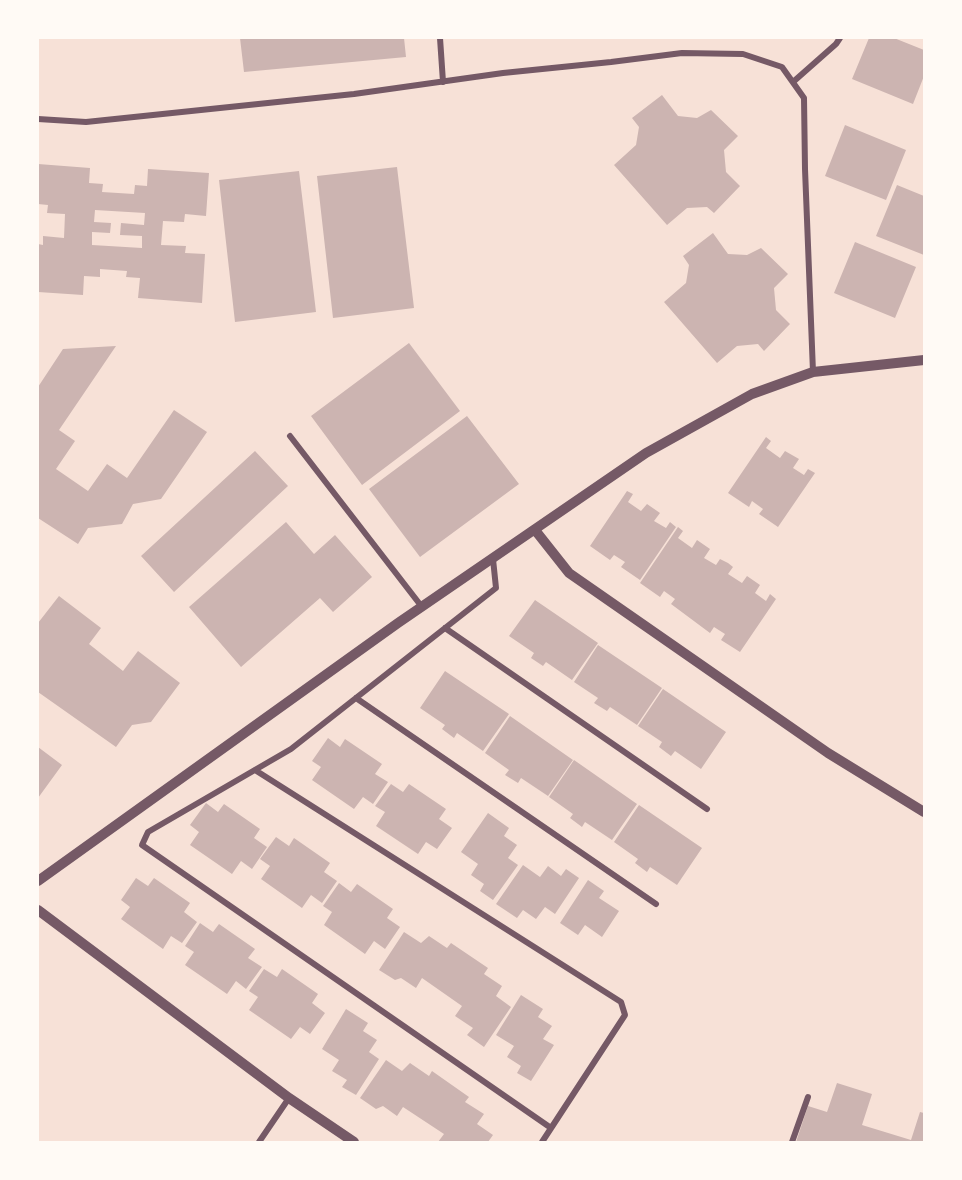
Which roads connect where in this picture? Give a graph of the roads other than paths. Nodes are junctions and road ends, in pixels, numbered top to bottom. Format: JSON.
{"nodes":[{"id":1,"x":440,"y":38,"type":"edge"},
{"id":2,"x":840,"y":38,"type":"edge"},
{"id":3,"x":443,"y":82,"type":"junction"},
{"id":4,"x":793,"y":82,"type":"junction"},
{"id":5,"x":38,"y":118,"type":"edge"},
{"id":6,"x":924,"y":359,"type":"edge"},
{"id":7,"x":813,"y":372,"type":"junction"},
{"id":8,"x":290,"y":436,"type":"dead end"},
{"id":9,"x":535,"y":530,"type":"junction"},
{"id":10,"x":493,"y":559,"type":"junction"},
{"id":11,"x":422,"y":607,"type":"junction"},
{"id":12,"x":445,"y":628,"type":"junction"},
{"id":13,"x":356,"y":698,"type":"junction"},
{"id":14,"x":255,"y":770,"type":"junction"},
{"id":15,"x":707,"y":809,"type":"dead end"},
{"id":16,"x":924,"y":812,"type":"edge"},
{"id":17,"x":38,"y":881,"type":"edge"},
{"id":18,"x":656,"y":904,"type":"dead end"},
{"id":19,"x":38,"y":910,"type":"edge"},
{"id":20,"x":808,"y":1097,"type":"dead end"},
{"id":21,"x":289,"y":1098,"type":"junction"},
{"id":22,"x":551,"y":1128,"type":"junction"},
{"id":23,"x":259,"y":1143,"type":"edge"},
{"id":24,"x":354,"y":1143,"type":"edge"},
{"id":25,"x":542,"y":1143,"type":"edge"},
{"id":26,"x":792,"y":1143,"type":"edge"}],
"edges":[{"from":1,"to":3,"type":"street"},
{"from":2,"to":4,"type":"street"},
{"from":3,"to":4,"type":"street"},
{"from":3,"to":5,"type":"street"},
{"from":4,"to":7,"type":"street"},
{"from":6,"to":7,"type":"street"},
{"from":7,"to":9,"type":"street"},
{"from":8,"to":11,"type":"street"},
{"from":9,"to":10,"type":"street"},
{"from":9,"to":16,"type":"street"},
{"from":10,"to":11,"type":"street"},
{"from":10,"to":12,"type":"street"},
{"from":11,"to":17,"type":"street"},
{"from":12,"to":13,"type":"street"},
{"from":12,"to":15,"type":"street"},
{"from":13,"to":14,"type":"street"},
{"from":13,"to":18,"type":"street"},
{"from":14,"to":22,"type":"street"},
{"from":14,"to":22,"type":"street"},
{"from":19,"to":21,"type":"street"},
{"from":20,"to":26,"type":"street"},
{"from":21,"to":23,"type":"street"},
{"from":21,"to":24,"type":"street"},
{"from":22,"to":25,"type":"street"}]}
